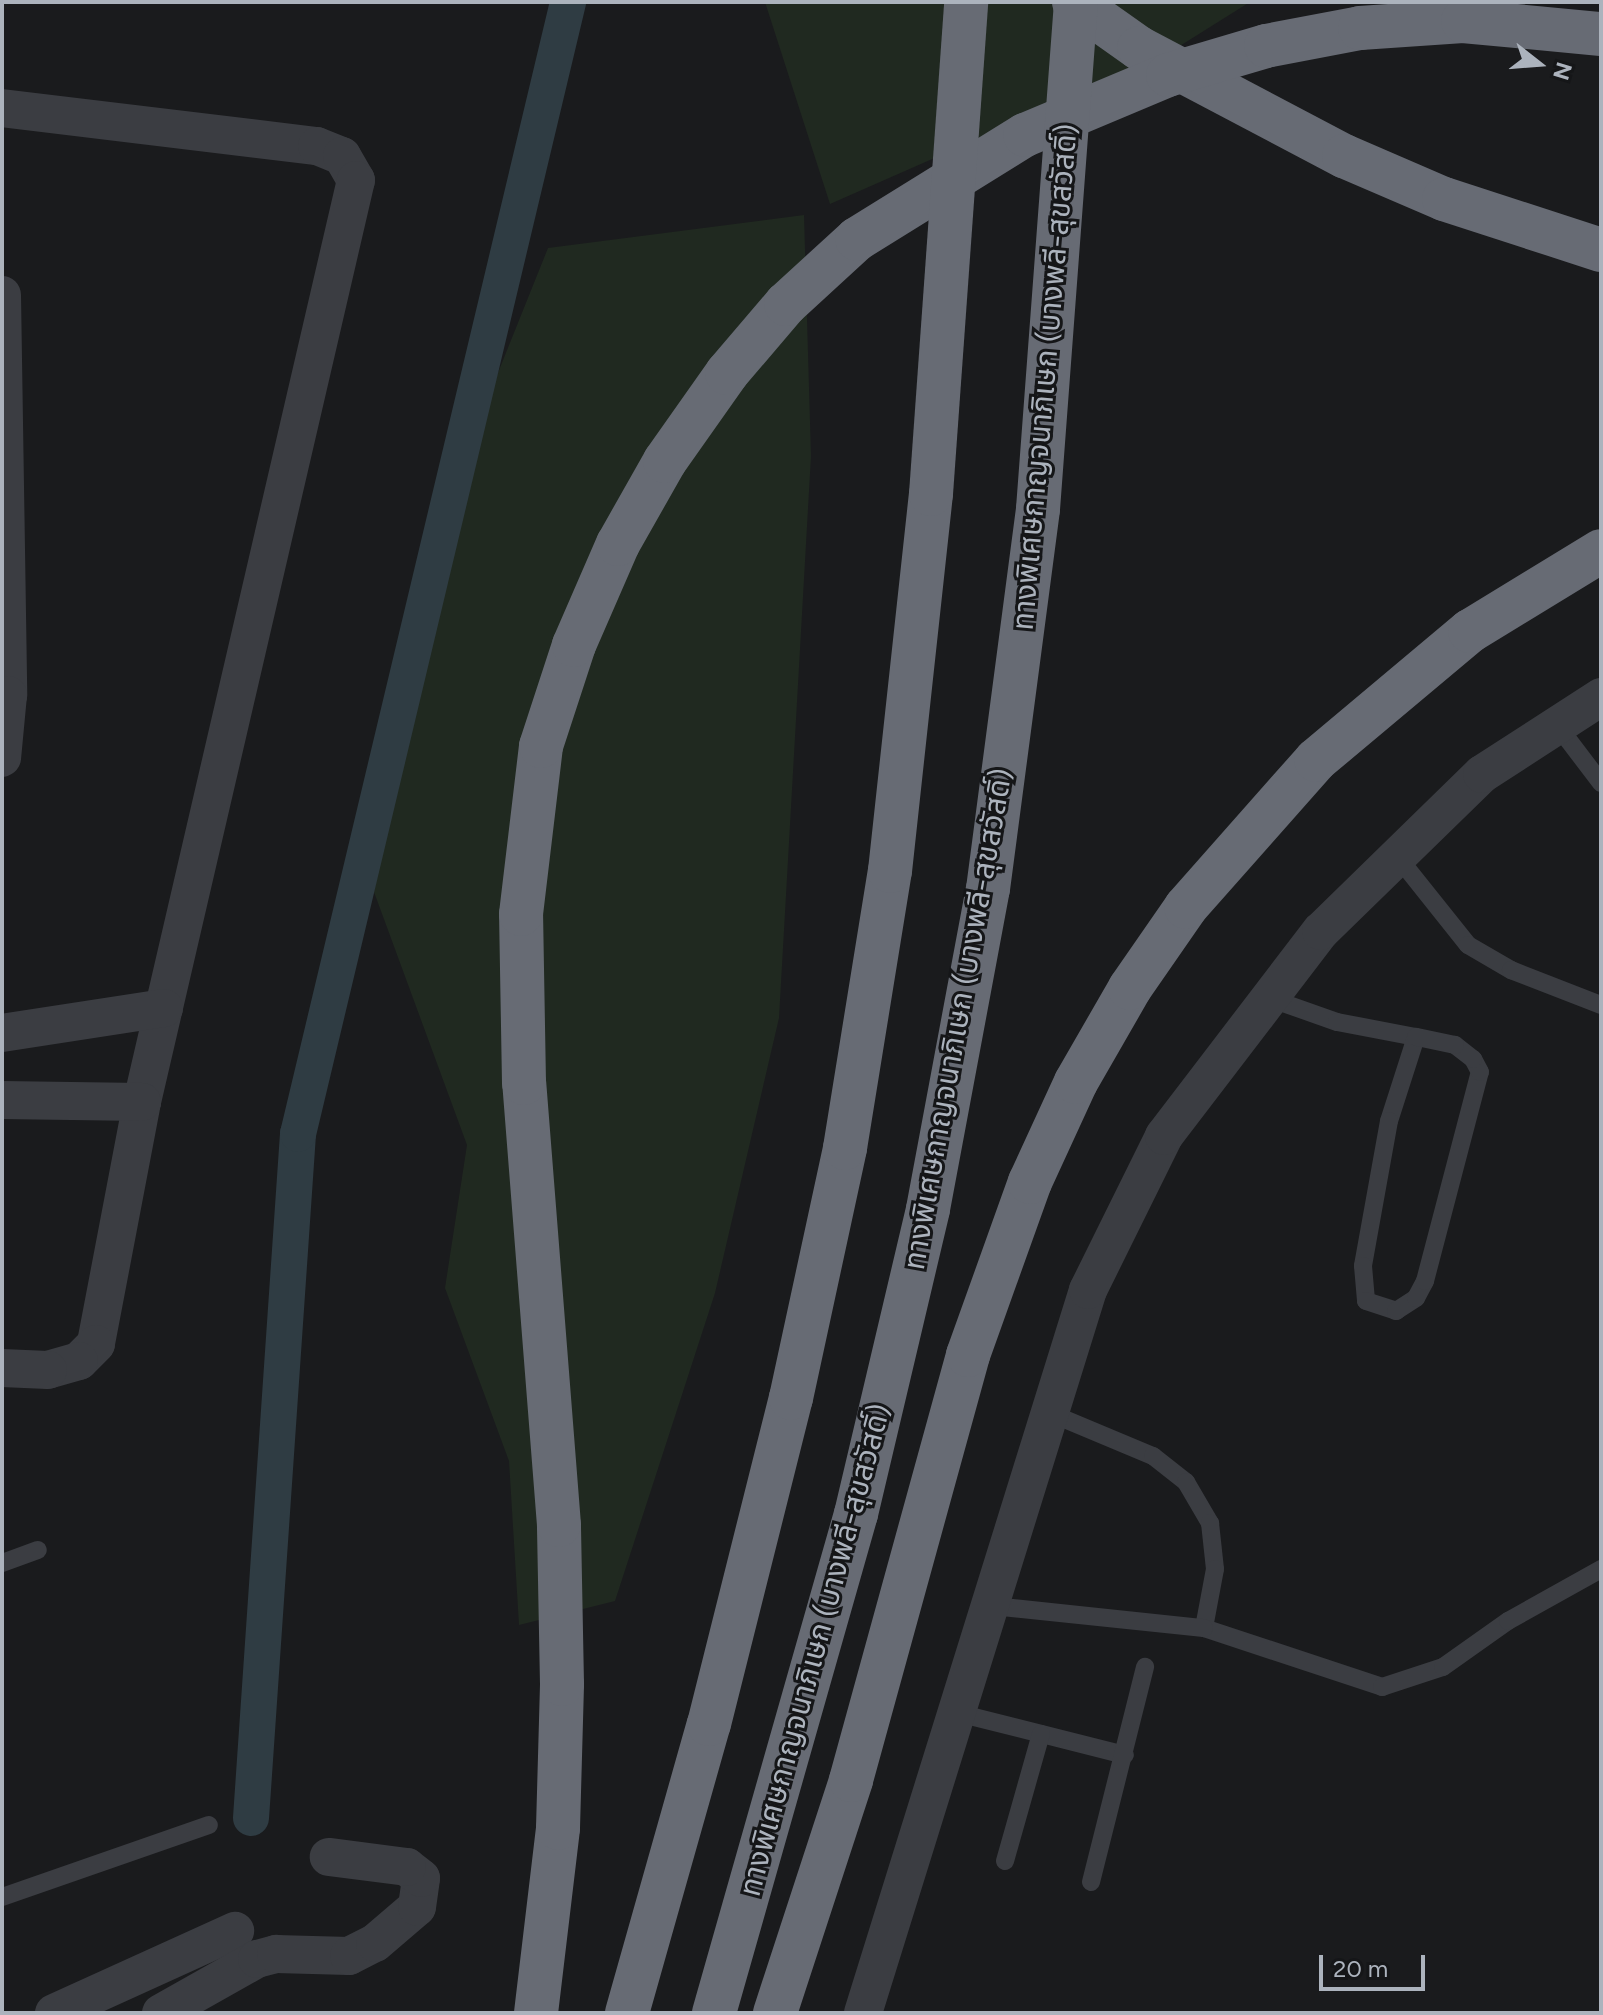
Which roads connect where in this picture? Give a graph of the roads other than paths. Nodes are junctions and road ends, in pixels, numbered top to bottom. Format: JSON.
{"nodes":[{"id":1,"x":966,"y":2,"type":"edge"},
{"id":2,"x":1075,"y":2,"type":"edge"},
{"id":3,"x":1601,"y":34,"type":"edge"},
{"id":4,"x":2,"y":108,"type":"edge"},
{"id":5,"x":1601,"y":250,"type":"edge"},
{"id":6,"x":2,"y":295,"type":"edge"},
{"id":7,"x":1601,"y":551,"type":"edge"},
{"id":8,"x":1601,"y":697,"type":"edge"},
{"id":9,"x":1557,"y":725,"type":"junction"},
{"id":10,"x":2,"y":758,"type":"edge"},
{"id":11,"x":1601,"y":783,"type":"edge"},
{"id":12,"x":1397,"y":856,"type":"junction"},
{"id":13,"x":1269,"y":998,"type":"junction"},
{"id":14,"x":1601,"y":1005,"type":"edge"},
{"id":15,"x":164,"y":1008,"type":"junction"},
{"id":16,"x":2,"y":1033,"type":"edge"},
{"id":17,"x":1416,"y":1037,"type":"junction"},
{"id":18,"x":2,"y":1100,"type":"edge"},
{"id":19,"x":142,"y":1102,"type":"junction"},
{"id":20,"x":2,"y":1368,"type":"edge"},
{"id":21,"x":1050,"y":1413,"type":"junction"},
{"id":22,"x":38,"y":1550,"type":"dead end"},
{"id":23,"x":2,"y":1563,"type":"edge"},
{"id":24,"x":1601,"y":1569,"type":"edge"},
{"id":25,"x":993,"y":1606,"type":"junction"},
{"id":26,"x":1204,"y":1628,"type":"junction"},
{"id":27,"x":1145,"y":1667,"type":"dead end"},
{"id":28,"x":958,"y":1713,"type":"junction"},
{"id":29,"x":1041,"y":1734,"type":"junction"},
{"id":30,"x":1125,"y":1755,"type":"junction"},
{"id":31,"x":209,"y":1825,"type":"dead end"},
{"id":32,"x":329,"y":1857,"type":"dead end"},
{"id":33,"x":1005,"y":1861,"type":"dead end"},
{"id":34,"x":1091,"y":1882,"type":"dead end"},
{"id":35,"x":2,"y":1897,"type":"edge"},
{"id":36,"x":235,"y":1931,"type":"dead end"},
{"id":37,"x":132,"y":1978,"type":"junction"},
{"id":38,"x":54,"y":2013,"type":"edge"},
{"id":39,"x":161,"y":2013,"type":"edge"},
{"id":40,"x":536,"y":2013,"type":"edge"},
{"id":41,"x":627,"y":2013,"type":"edge"},
{"id":42,"x":714,"y":2013,"type":"edge"},
{"id":43,"x":775,"y":2013,"type":"edge"},
{"id":44,"x":863,"y":2013,"type":"edge"}],
"edges":[{"from":1,"to":41,"type":"highway","bridge":true},
{"from":2,"to":5,"type":"highway"},
{"from":2,"to":42,"type":"highway","name":"ทางพิเศษกาญจนาภิเษก (บางพลี-สุขสวัสดิ์)","bridge":true},
{"from":3,"to":40,"type":"highway","bridge":true},
{"from":4,"to":15,"type":"street"},
{"from":6,"to":10,"type":"street"},
{"from":7,"to":43,"type":"highway"},
{"from":8,"to":9,"type":"street"},
{"from":9,"to":11,"type":"lane"},
{"from":9,"to":12,"type":"street"},
{"from":12,"to":13,"type":"street"},
{"from":12,"to":14,"type":"lane"},
{"from":13,"to":17,"type":"lane"},
{"from":13,"to":21,"type":"street"},
{"from":15,"to":16,"type":"street"},
{"from":15,"to":19,"type":"street"},
{"from":17,"to":17,"type":"lane"},
{"from":18,"to":19,"type":"street"},
{"from":19,"to":20,"type":"street"},
{"from":21,"to":25,"type":"street"},
{"from":21,"to":26,"type":"lane"},
{"from":22,"to":23,"type":"lane"},
{"from":24,"to":26,"type":"lane"},
{"from":25,"to":26,"type":"lane"},
{"from":25,"to":28,"type":"street"},
{"from":27,"to":30,"type":"lane"},
{"from":28,"to":29,"type":"lane"},
{"from":28,"to":44,"type":"street"},
{"from":29,"to":30,"type":"lane"},
{"from":29,"to":33,"type":"lane"},
{"from":30,"to":34,"type":"lane"},
{"from":31,"to":35,"type":"lane"},
{"from":32,"to":39,"type":"street"},
{"from":36,"to":37,"type":"street"},
{"from":37,"to":38,"type":"street"},
{"from":37,"to":39,"type":"street"}]}
